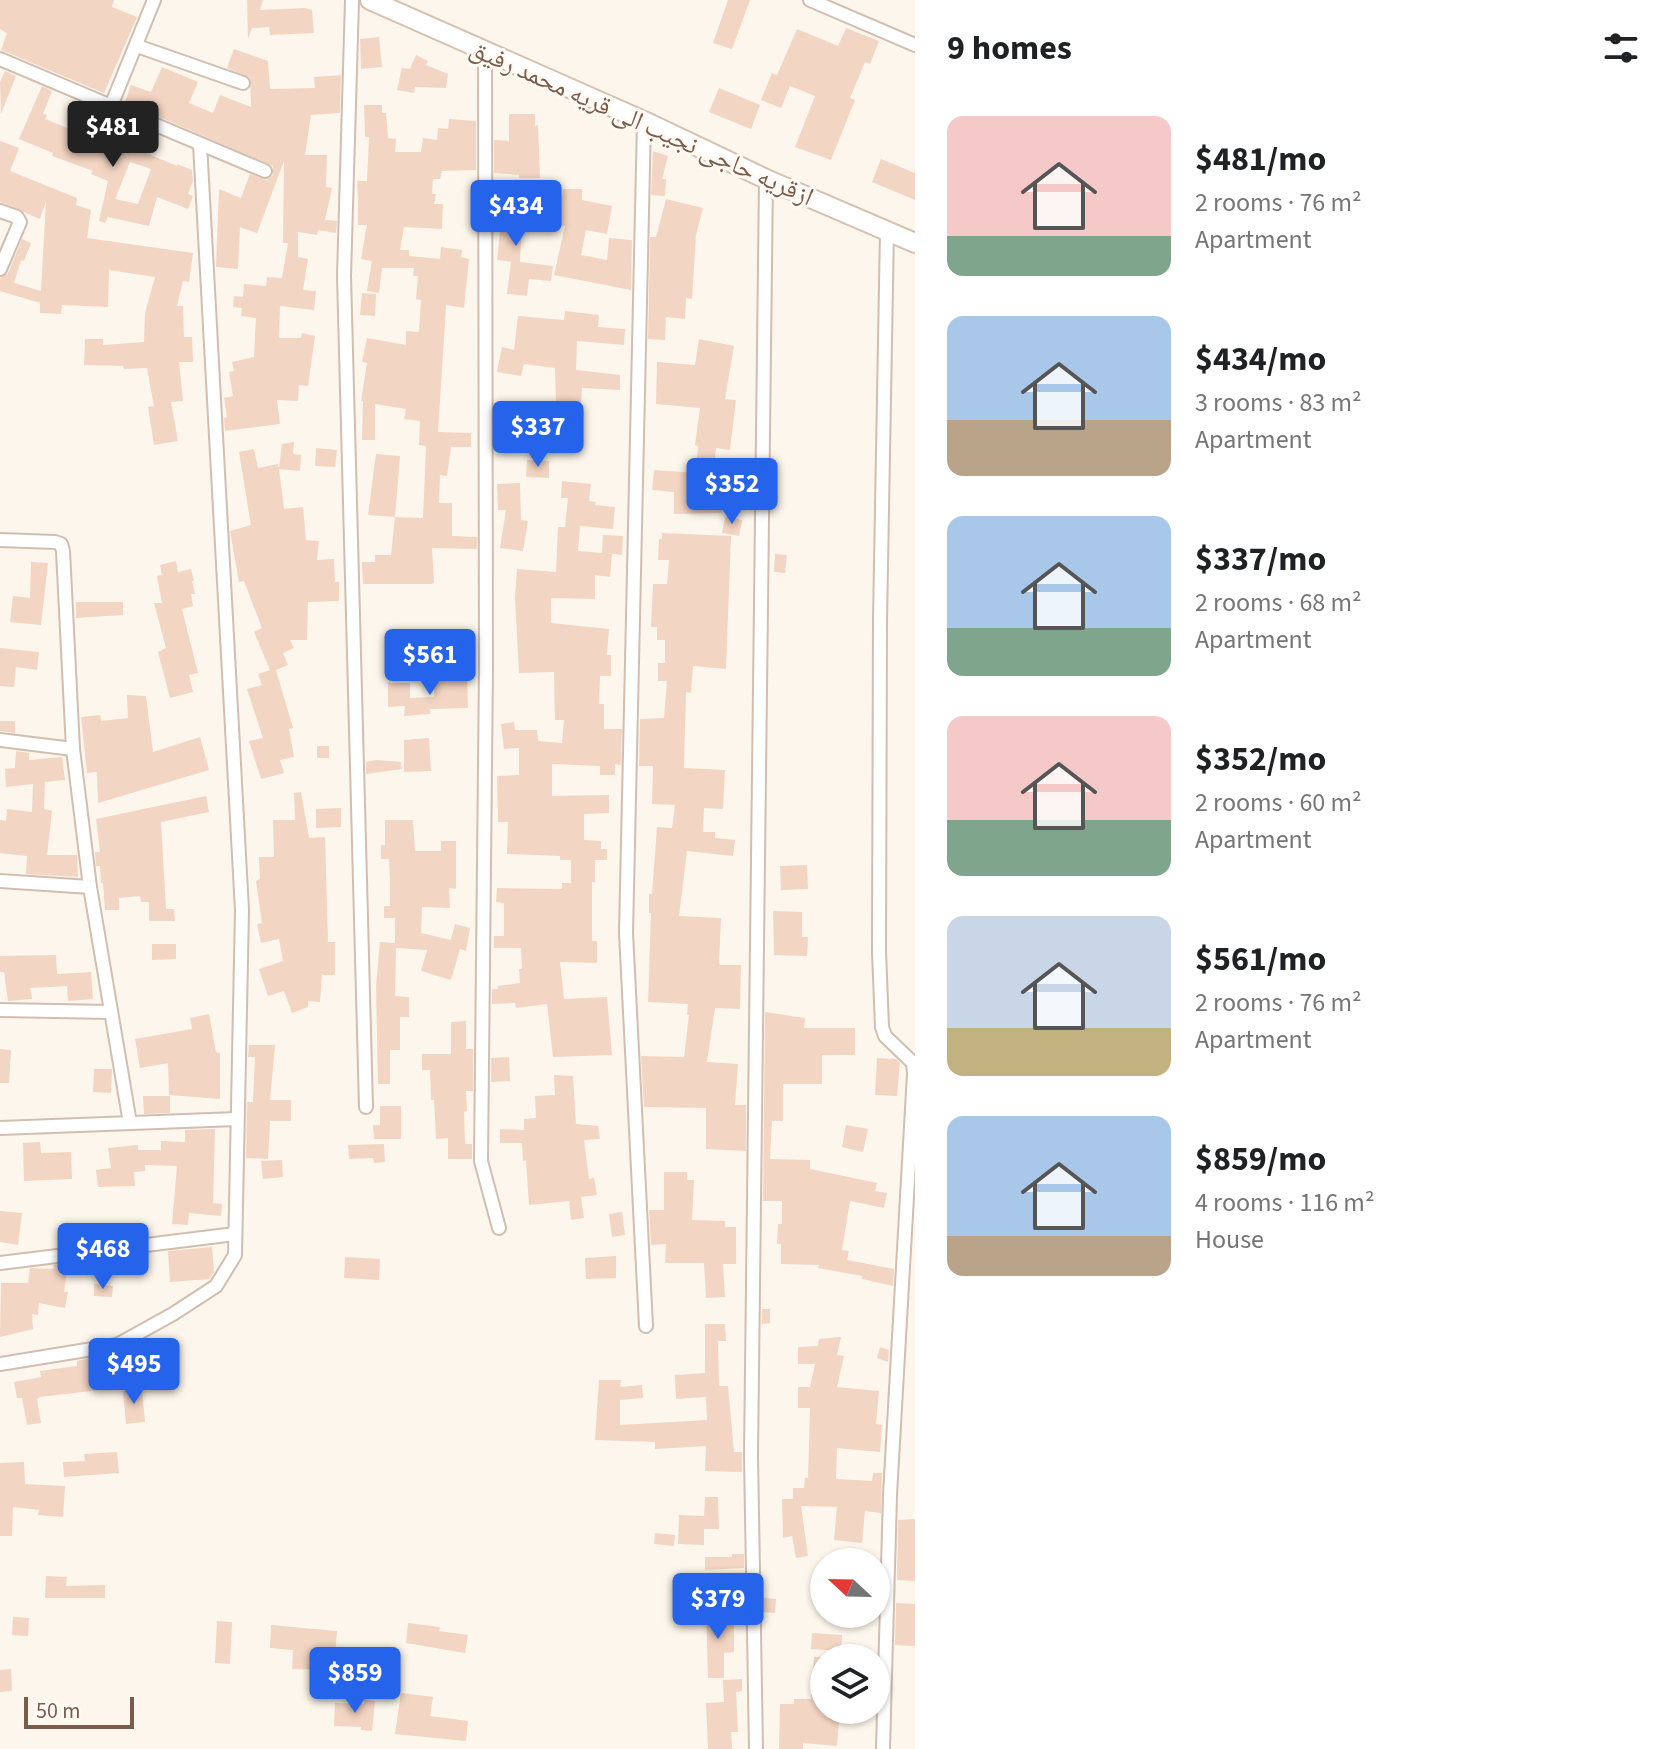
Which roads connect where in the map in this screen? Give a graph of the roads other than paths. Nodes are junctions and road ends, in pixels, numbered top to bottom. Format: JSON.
{"nodes":[{"id":1,"x":154,"y":0,"type":"edge"},
{"id":2,"x":352,"y":0,"type":"edge"},
{"id":3,"x":370,"y":0,"type":"edge"},
{"id":4,"x":810,"y":0,"type":"edge"},
{"id":5,"x":915,"y":45,"type":"edge"},
{"id":6,"x":137,"y":46,"type":"junction"},
{"id":7,"x":485,"y":52,"type":"junction"},
{"id":8,"x":0,"y":59,"type":"edge"},
{"id":9,"x":243,"y":83,"type":"dead end"},
{"id":10,"x":111,"y":106,"type":"junction"},
{"id":11,"x":644,"y":121,"type":"junction"},
{"id":12,"x":200,"y":144,"type":"junction"},
{"id":13,"x":265,"y":171,"type":"dead end"},
{"id":14,"x":766,"y":179,"type":"junction"},
{"id":15,"x":0,"y":211,"type":"edge"},
{"id":16,"x":887,"y":230,"type":"junction"},
{"id":17,"x":915,"y":243,"type":"edge"},
{"id":18,"x":0,"y":269,"type":"edge"},
{"id":19,"x":0,"y":540,"type":"edge"},
{"id":20,"x":0,"y":740,"type":"edge"},
{"id":21,"x":73,"y":749,"type":"junction"},
{"id":22,"x":0,"y":881,"type":"edge"},
{"id":23,"x":90,"y":887,"type":"junction"},
{"id":24,"x":0,"y":1010,"type":"edge"},
{"id":25,"x":111,"y":1012,"type":"junction"},
{"id":26,"x":366,"y":1107,"type":"dead end"},
{"id":27,"x":237,"y":1119,"type":"junction"},
{"id":28,"x":130,"y":1123,"type":"junction"},
{"id":29,"x":0,"y":1128,"type":"edge"},
{"id":30,"x":499,"y":1228,"type":"dead end"},
{"id":31,"x":235,"y":1234,"type":"junction"},
{"id":32,"x":0,"y":1263,"type":"edge"},
{"id":33,"x":646,"y":1326,"type":"dead end"},
{"id":34,"x":0,"y":1364,"type":"edge"},
{"id":35,"x":756,"y":1749,"type":"edge"},
{"id":36,"x":883,"y":1749,"type":"edge"}],
"edges":[{"from":1,"to":6,"type":"street"},
{"from":2,"to":26,"type":"street"},
{"from":3,"to":7,"type":"street","name":"ازقریه حاجی نجیب الی قریه محمد رفیق"},
{"from":4,"to":5,"type":"street"},
{"from":6,"to":9,"type":"street"},
{"from":6,"to":10,"type":"street"},
{"from":7,"to":11,"type":"street","name":"ازقریه حاجی نجیب الی قریه محمد رفیق"},
{"from":7,"to":30,"type":"street"},
{"from":8,"to":10,"type":"street"},
{"from":10,"to":12,"type":"street"},
{"from":11,"to":14,"type":"street","name":"ازقریه حاجی نجیب الی قریه محمد رفیق"},
{"from":11,"to":33,"type":"street"},
{"from":12,"to":13,"type":"street"},
{"from":12,"to":27,"type":"street"},
{"from":14,"to":16,"type":"street","name":"ازقریه حاجی نجیب الی قریه محمد رفیق"},
{"from":14,"to":35,"type":"street"},
{"from":15,"to":18,"type":"street"},
{"from":16,"to":17,"type":"street","name":"ازقریه حاجی نجیب الی قریه محمد رفیق"},
{"from":16,"to":36,"type":"street"},
{"from":19,"to":21,"type":"street"},
{"from":20,"to":21,"type":"street"},
{"from":21,"to":23,"type":"street"},
{"from":22,"to":23,"type":"street"},
{"from":23,"to":25,"type":"street"},
{"from":24,"to":25,"type":"street"},
{"from":25,"to":28,"type":"street"},
{"from":27,"to":28,"type":"street"},
{"from":27,"to":31,"type":"street"},
{"from":28,"to":29,"type":"street"},
{"from":31,"to":32,"type":"street"},
{"from":31,"to":34,"type":"street"}]}
